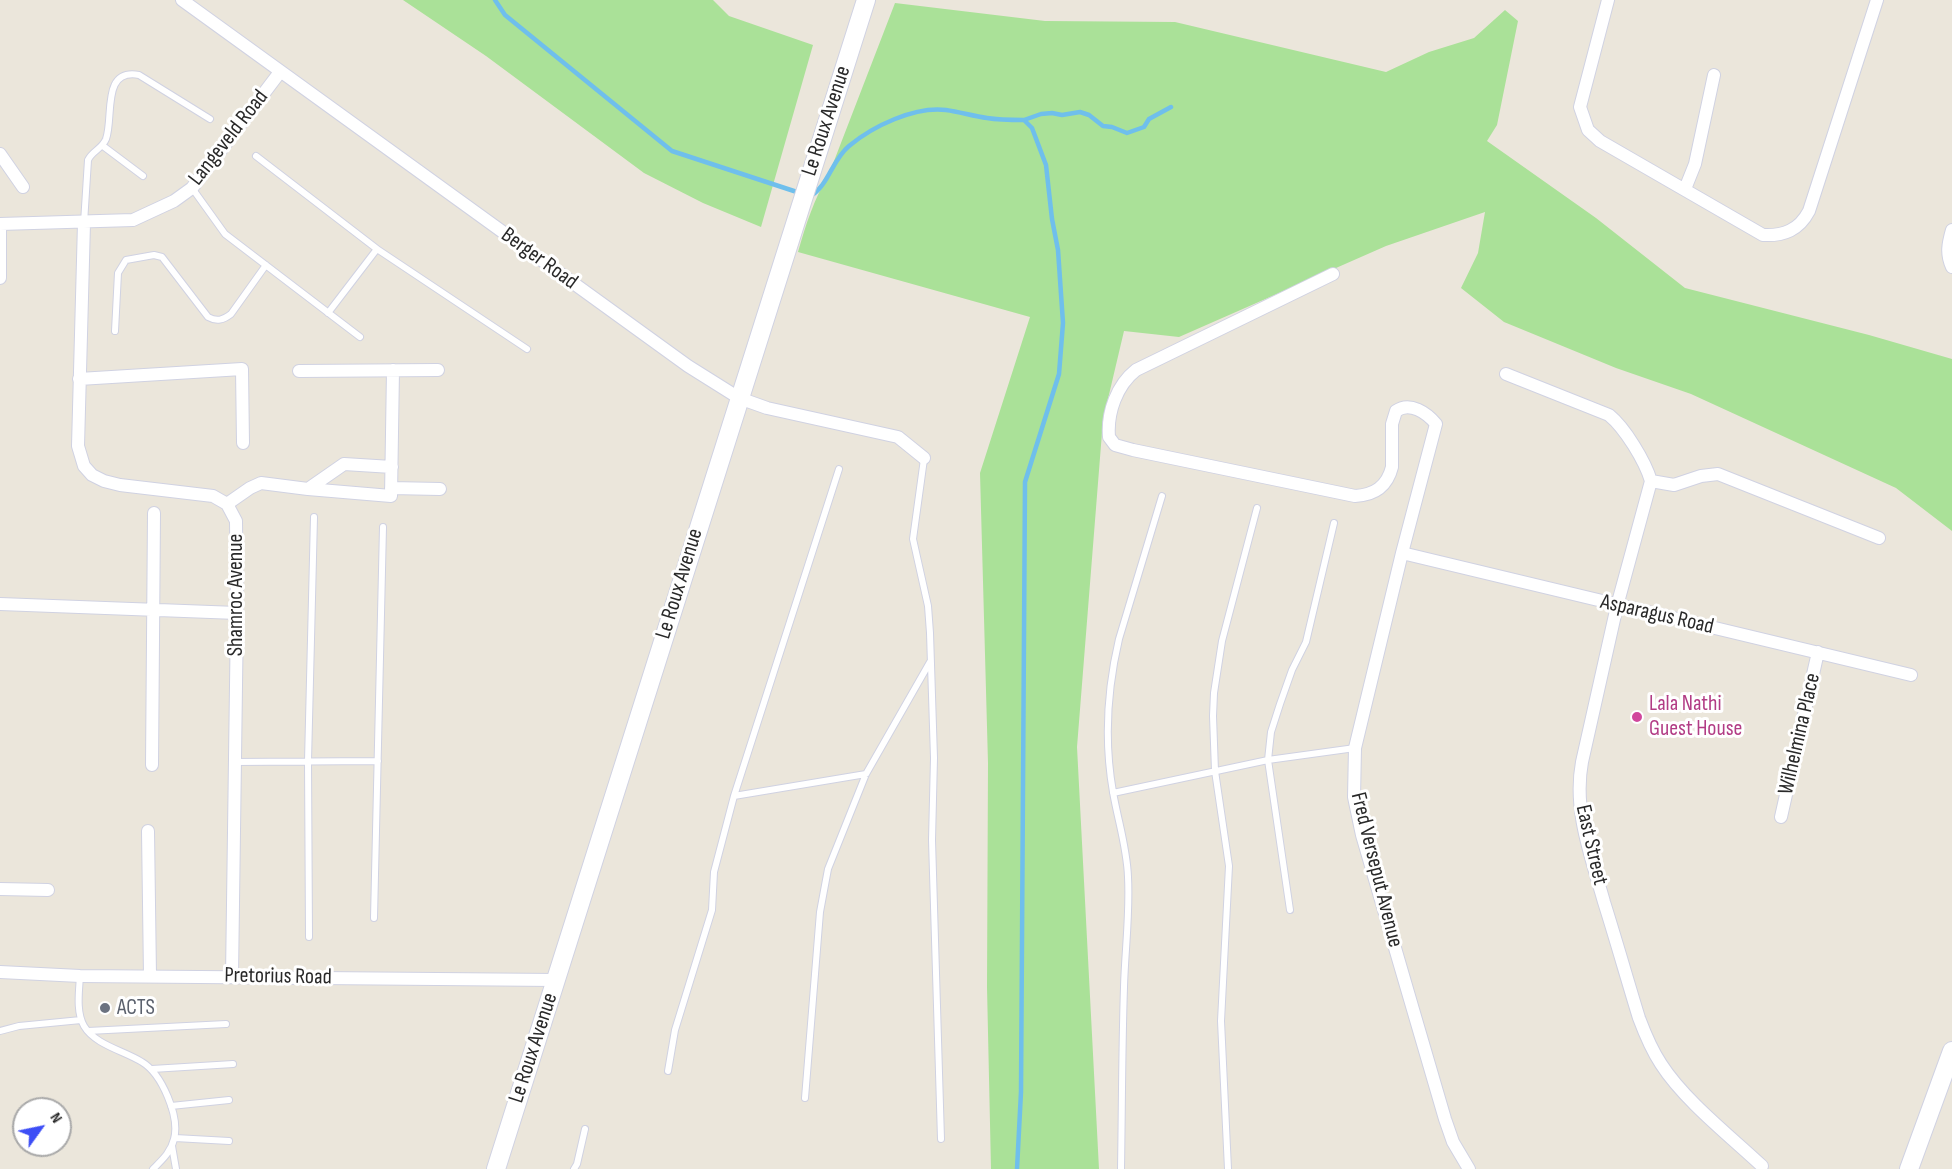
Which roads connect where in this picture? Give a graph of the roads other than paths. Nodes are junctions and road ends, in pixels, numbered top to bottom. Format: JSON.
{"nodes":[{"id":1,"x":182,"y":0,"type":"edge"},
{"id":2,"x":866,"y":0,"type":"edge"},
{"id":3,"x":1608,"y":0,"type":"edge"},
{"id":4,"x":1877,"y":0,"type":"edge"},
{"id":5,"x":280,"y":72,"type":"junction"},
{"id":6,"x":1714,"y":75,"type":"dead end"},
{"id":7,"x":210,"y":120,"type":"dead end"},
{"id":8,"x":103,"y":146,"type":"junction"},
{"id":9,"x":0,"y":154,"type":"edge"},
{"id":10,"x":256,"y":156,"type":"dead end"},
{"id":11,"x":143,"y":176,"type":"dead end"},
{"id":12,"x":23,"y":187,"type":"dead end"},
{"id":13,"x":192,"y":188,"type":"junction"},
{"id":14,"x":1685,"y":189,"type":"junction"},
{"id":15,"x":84,"y":223,"type":"junction"},
{"id":16,"x":0,"y":224,"type":"edge"},
{"id":17,"x":1952,"y":230,"type":"edge"},
{"id":18,"x":377,"y":249,"type":"junction"},
{"id":19,"x":266,"y":265,"type":"junction"},
{"id":20,"x":1952,"y":267,"type":"edge"},
{"id":21,"x":1333,"y":274,"type":"dead end"},
{"id":22,"x":0,"y":278,"type":"edge"},
{"id":23,"x":328,"y":313,"type":"junction"},
{"id":24,"x":115,"y":331,"type":"dead end"},
{"id":25,"x":360,"y":337,"type":"dead end"},
{"id":26,"x":527,"y":349,"type":"dead end"},
{"id":27,"x":393,"y":370,"type":"junction"},
{"id":28,"x":438,"y":370,"type":"dead end"},
{"id":29,"x":299,"y":371,"type":"dead end"},
{"id":30,"x":1506,"y":374,"type":"dead end"},
{"id":31,"x":80,"y":379,"type":"junction"},
{"id":32,"x":739,"y":398,"type":"junction"},
{"id":33,"x":243,"y":443,"type":"dead end"},
{"id":34,"x":924,"y":458,"type":"joint"},
{"id":35,"x":392,"y":467,"type":"junction"},
{"id":36,"x":839,"y":469,"type":"dead end"},
{"id":37,"x":1651,"y":481,"type":"junction"},
{"id":38,"x":308,"y":489,"type":"junction"},
{"id":39,"x":440,"y":489,"type":"dead end"},
{"id":40,"x":391,"y":492,"type":"junction"},
{"id":41,"x":1162,"y":496,"type":"dead end"},
{"id":42,"x":227,"y":504,"type":"junction"},
{"id":43,"x":1257,"y":508,"type":"dead end"},
{"id":44,"x":154,"y":513,"type":"dead end"},
{"id":45,"x":314,"y":517,"type":"dead end"},
{"id":46,"x":1334,"y":523,"type":"dead end"},
{"id":47,"x":383,"y":527,"type":"dead end"},
{"id":48,"x":1878,"y":538,"type":"dead end"},
{"id":49,"x":1402,"y":553,"type":"junction"},
{"id":50,"x":0,"y":604,"type":"edge"},
{"id":51,"x":1617,"y":606,"type":"junction"},
{"id":52,"x":153,"y":610,"type":"junction"},
{"id":53,"x":237,"y":613,"type":"junction"},
{"id":54,"x":1818,"y":652,"type":"junction"},
{"id":55,"x":930,"y":661,"type":"junction"},
{"id":56,"x":1911,"y":675,"type":"dead end"},
{"id":57,"x":1355,"y":747,"type":"junction"},
{"id":58,"x":1268,"y":760,"type":"junction"},
{"id":59,"x":308,"y":761,"type":"junction"},
{"id":60,"x":378,"y":761,"type":"junction"},
{"id":61,"x":234,"y":762,"type":"junction"},
{"id":62,"x":152,"y":765,"type":"dead end"},
{"id":63,"x":1215,"y":771,"type":"junction"},
{"id":64,"x":866,"y":774,"type":"junction"},
{"id":65,"x":1113,"y":793,"type":"junction"},
{"id":66,"x":734,"y":796,"type":"junction"},
{"id":67,"x":1781,"y":817,"type":"dead end"},
{"id":68,"x":148,"y":831,"type":"dead end"},
{"id":69,"x":0,"y":889,"type":"edge"},
{"id":70,"x":48,"y":890,"type":"dead end"},
{"id":71,"x":1290,"y":910,"type":"dead end"},
{"id":72,"x":374,"y":918,"type":"dead end"},
{"id":73,"x":309,"y":937,"type":"dead end"},
{"id":74,"x":0,"y":972,"type":"edge"},
{"id":75,"x":80,"y":976,"type":"junction"},
{"id":76,"x":150,"y":976,"type":"junction"},
{"id":77,"x":232,"y":976,"type":"junction"},
{"id":78,"x":556,"y":980,"type":"junction"},
{"id":79,"x":81,"y":1020,"type":"junction"},
{"id":80,"x":226,"y":1024,"type":"dead end"},
{"id":81,"x":0,"y":1031,"type":"edge"},
{"id":82,"x":87,"y":1031,"type":"junction"},
{"id":83,"x":1952,"y":1051,"type":"edge"},
{"id":84,"x":233,"y":1064,"type":"dead end"},
{"id":85,"x":152,"y":1069,"type":"junction"},
{"id":86,"x":668,"y":1071,"type":"dead end"},
{"id":87,"x":805,"y":1098,"type":"dead end"},
{"id":88,"x":230,"y":1100,"type":"dead end"},
{"id":89,"x":171,"y":1106,"type":"junction"},
{"id":90,"x":585,"y":1129,"type":"dead end"},
{"id":91,"x":941,"y":1139,"type":"dead end"},
{"id":92,"x":173,"y":1141,"type":"junction"},
{"id":93,"x":229,"y":1141,"type":"dead end"},
{"id":94,"x":1762,"y":1166,"type":"dead end"},
{"id":95,"x":153,"y":1169,"type":"edge"},
{"id":96,"x":176,"y":1169,"type":"edge"},
{"id":97,"x":496,"y":1169,"type":"edge"},
{"id":98,"x":574,"y":1169,"type":"edge"},
{"id":99,"x":1121,"y":1169,"type":"edge"},
{"id":100,"x":1228,"y":1169,"type":"edge"},
{"id":101,"x":1469,"y":1169,"type":"edge"},
{"id":102,"x":1909,"y":1169,"type":"edge"}],
"edges":[{"from":1,"to":5,"type":"street","name":"Berger Road"},
{"from":2,"to":32,"type":"main road","name":"Le Roux Avenue"},
{"from":3,"to":14,"type":"street"},
{"from":4,"to":14,"type":"street"},
{"from":5,"to":13,"type":"street","name":"Langeveld Road"},
{"from":5,"to":32,"type":"street","name":"Berger Road"},
{"from":6,"to":14,"type":"street"},
{"from":7,"to":8,"type":"lane"},
{"from":8,"to":11,"type":"lane"},
{"from":8,"to":15,"type":"lane"},
{"from":9,"to":12,"type":"street"},
{"from":10,"to":18,"type":"lane"},
{"from":13,"to":15,"type":"street","name":"Langeveld Road"},
{"from":13,"to":19,"type":"lane"},
{"from":15,"to":16,"type":"street","name":"Langeveld Road"},
{"from":15,"to":31,"type":"street","name":"Shamroc Avenue"},
{"from":16,"to":22,"type":"street"},
{"from":17,"to":20,"type":"street"},
{"from":18,"to":23,"type":"lane"},
{"from":18,"to":26,"type":"lane"},
{"from":19,"to":23,"type":"lane"},
{"from":19,"to":24,"type":"lane"},
{"from":21,"to":49,"type":"street","name":"Fred Verseput Avenue"},
{"from":23,"to":25,"type":"lane"},
{"from":27,"to":28,"type":"street"},
{"from":27,"to":29,"type":"street"},
{"from":27,"to":35,"type":"street"},
{"from":30,"to":37,"type":"street"},
{"from":31,"to":33,"type":"street"},
{"from":31,"to":42,"type":"street","name":"Shamroc Avenue"},
{"from":32,"to":34,"type":"street","name":"Berger Road"},
{"from":32,"to":78,"type":"main road","name":"Le Roux Avenue"},
{"from":34,"to":55,"type":"lane"},
{"from":35,"to":38,"type":"street"},
{"from":35,"to":40,"type":"street"},
{"from":36,"to":66,"type":"lane"},
{"from":37,"to":48,"type":"street"},
{"from":37,"to":51,"type":"street","name":"East Street"},
{"from":38,"to":40,"type":"street"},
{"from":38,"to":42,"type":"street"},
{"from":39,"to":40,"type":"street"},
{"from":41,"to":65,"type":"lane"},
{"from":42,"to":53,"type":"street","name":"Shamroc Avenue"},
{"from":43,"to":63,"type":"lane"},
{"from":44,"to":52,"type":"street"},
{"from":45,"to":59,"type":"lane"},
{"from":46,"to":58,"type":"lane"},
{"from":47,"to":60,"type":"lane"},
{"from":49,"to":51,"type":"street","name":"Asparagus Road"},
{"from":49,"to":57,"type":"street","name":"Fred Verseput Avenue"},
{"from":50,"to":52,"type":"street"},
{"from":51,"to":54,"type":"street","name":"Asparagus Road"},
{"from":51,"to":94,"type":"street","name":"East Street"},
{"from":52,"to":53,"type":"street"},
{"from":52,"to":62,"type":"street"},
{"from":53,"to":61,"type":"street","name":"Shamroc Avenue"},
{"from":54,"to":56,"type":"street","name":"Asparagus Road"},
{"from":54,"to":67,"type":"street","name":"Wilhelmina Place"},
{"from":55,"to":64,"type":"lane"},
{"from":55,"to":91,"type":"lane"},
{"from":57,"to":58,"type":"lane"},
{"from":57,"to":101,"type":"street","name":"Fred Verseput Avenue"},
{"from":58,"to":63,"type":"lane"},
{"from":58,"to":71,"type":"lane"},
{"from":59,"to":60,"type":"lane"},
{"from":59,"to":61,"type":"lane"},
{"from":59,"to":73,"type":"lane"},
{"from":60,"to":72,"type":"lane"},
{"from":61,"to":77,"type":"street","name":"Shamroc Avenue"},
{"from":63,"to":65,"type":"lane"},
{"from":63,"to":100,"type":"lane"},
{"from":64,"to":66,"type":"lane"},
{"from":64,"to":87,"type":"lane"},
{"from":65,"to":99,"type":"lane"},
{"from":66,"to":86,"type":"lane"},
{"from":68,"to":76,"type":"street"},
{"from":69,"to":70,"type":"street"},
{"from":74,"to":75,"type":"street","name":"Pretorius Road"},
{"from":75,"to":76,"type":"street","name":"Pretorius Road"},
{"from":75,"to":79,"type":"lane"},
{"from":76,"to":77,"type":"street","name":"Pretorius Road"},
{"from":77,"to":78,"type":"street","name":"Pretorius Road"},
{"from":78,"to":97,"type":"main road","name":"Le Roux Avenue"},
{"from":79,"to":81,"type":"lane"},
{"from":79,"to":82,"type":"lane"},
{"from":80,"to":82,"type":"lane"},
{"from":82,"to":85,"type":"lane"},
{"from":83,"to":102,"type":"main road"},
{"from":84,"to":85,"type":"lane"},
{"from":85,"to":89,"type":"lane"},
{"from":88,"to":89,"type":"lane"},
{"from":89,"to":92,"type":"lane"},
{"from":90,"to":98,"type":"lane"},
{"from":92,"to":93,"type":"lane"},
{"from":92,"to":95,"type":"lane"},
{"from":92,"to":96,"type":"lane"}]}
